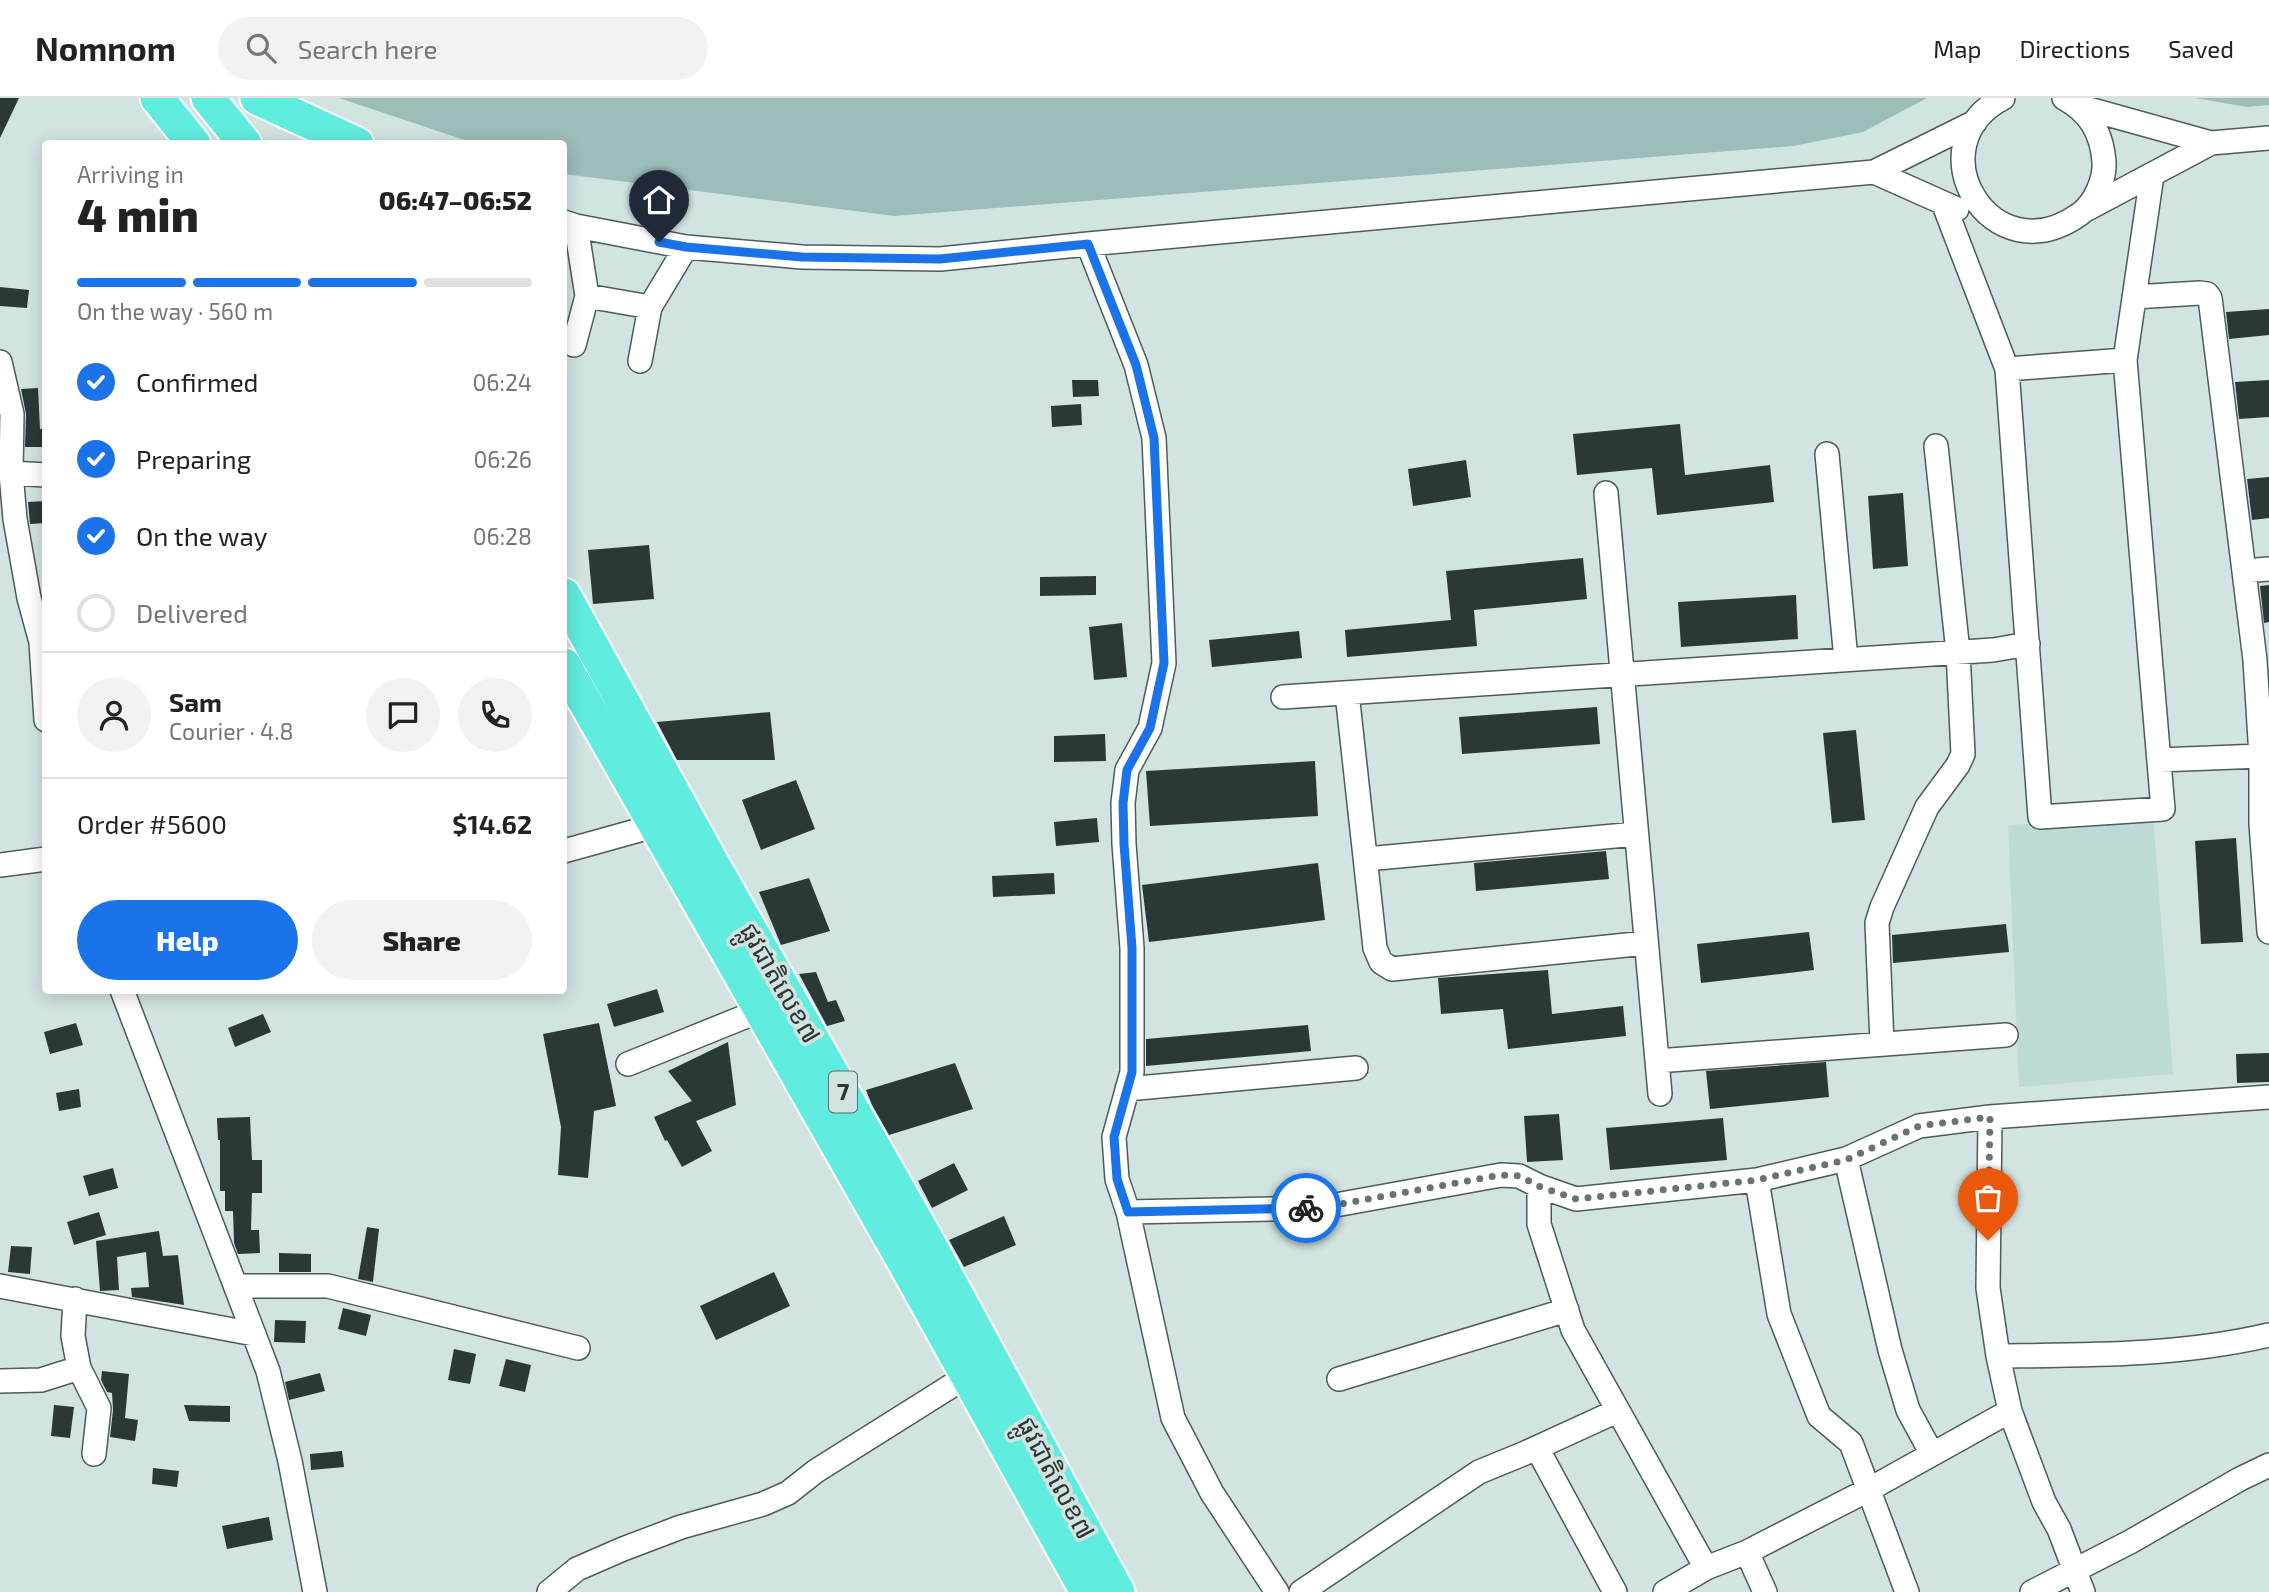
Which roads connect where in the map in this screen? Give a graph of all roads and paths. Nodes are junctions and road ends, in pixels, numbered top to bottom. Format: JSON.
{"nodes":[{"id":1,"x":158,"y":98,"type":"edge"},
{"id":2,"x":208,"y":98,"type":"edge"},
{"id":3,"x":257,"y":98,"type":"edge"},
{"id":4,"x":2003,"y":98,"type":"edge"},
{"id":5,"x":2071,"y":102,"type":"edge"},
{"id":6,"x":1975,"y":122,"type":"junction"},
{"id":7,"x":2269,"y":138,"type":"edge"},
{"id":8,"x":191,"y":140,"type":"edge"},
{"id":9,"x":242,"y":140,"type":"edge"},
{"id":10,"x":348,"y":140,"type":"edge"},
{"id":11,"x":2211,"y":143,"type":"junction"},
{"id":12,"x":1874,"y":172,"type":"junction"},
{"id":13,"x":2152,"y":176,"type":"junction"},
{"id":14,"x":1944,"y":205,"type":"junction"},
{"id":15,"x":2085,"y":210,"type":"junction"},
{"id":16,"x":1998,"y":222,"type":"junction"},
{"id":17,"x":570,"y":224,"type":"edge"},
{"id":18,"x":1088,"y":244,"type":"junction"},
{"id":19,"x":686,"y":247,"type":"junction"},
{"id":20,"x":587,"y":296,"type":"junction"},
{"id":21,"x":2134,"y":297,"type":"junction"},
{"id":22,"x":650,"y":307,"type":"junction"},
{"id":23,"x":574,"y":345,"type":"dead end"},
{"id":24,"x":2125,"y":360,"type":"junction"},
{"id":25,"x":640,"y":361,"type":"dead end"},
{"id":26,"x":0,"y":362,"type":"edge"},
{"id":27,"x":2007,"y":369,"type":"junction"},
{"id":28,"x":1936,"y":446,"type":"dead end"},
{"id":29,"x":1827,"y":454,"type":"dead end"},
{"id":30,"x":11,"y":473,"type":"junction"},
{"id":31,"x":42,"y":475,"type":"edge"},
{"id":32,"x":1606,"y":493,"type":"dead end"},
{"id":33,"x":2269,"y":569,"type":"edge"},
{"id":34,"x":2244,"y":571,"type":"junction"},
{"id":35,"x":567,"y":600,"type":"edge"},
{"id":36,"x":2028,"y":644,"type":"junction"},
{"id":37,"x":1958,"y":652,"type":"junction"},
{"id":38,"x":42,"y":658,"type":"edge"},
{"id":39,"x":1846,"y":660,"type":"junction"},
{"id":40,"x":2262,"y":660,"type":"edge"},
{"id":41,"x":567,"y":670,"type":"edge"},
{"id":42,"x":1622,"y":674,"type":"junction"},
{"id":43,"x":1347,"y":693,"type":"junction"},
{"id":44,"x":1283,"y":697,"type":"dead end"},
{"id":45,"x":2261,"y":756,"type":"junction"},
{"id":46,"x":2159,"y":760,"type":"junction"},
{"id":47,"x":2265,"y":823,"type":"edge"},
{"id":48,"x":654,"y":826,"type":"junction"},
{"id":49,"x":1636,"y":834,"type":"junction"},
{"id":50,"x":567,"y":850,"type":"edge"},
{"id":51,"x":1366,"y":859,"type":"junction"},
{"id":52,"x":42,"y":860,"type":"edge"},
{"id":53,"x":711,"y":861,"type":"junction"},
{"id":54,"x":0,"y":865,"type":"edge"},
{"id":55,"x":682,"y":877,"type":"junction"},
{"id":56,"x":2269,"y":932,"type":"edge"},
{"id":57,"x":1646,"y":943,"type":"junction"},
{"id":58,"x":124,"y":994,"type":"edge"},
{"id":59,"x":759,"y":1011,"type":"junction"},
{"id":60,"x":2006,"y":1035,"type":"dead end"},
{"id":61,"x":1882,"y":1044,"type":"junction"},
{"id":62,"x":1657,"y":1061,"type":"junction"},
{"id":63,"x":628,"y":1064,"type":"dead end"},
{"id":64,"x":1356,"y":1068,"type":"dead end"},
{"id":65,"x":1127,"y":1089,"type":"junction"},
{"id":66,"x":1660,"y":1094,"type":"dead end"},
{"id":67,"x":2269,"y":1097,"type":"edge"},
{"id":68,"x":1990,"y":1117,"type":"junction"},
{"id":69,"x":1846,"y":1160,"type":"junction"},
{"id":70,"x":1757,"y":1180,"type":"junction"},
{"id":71,"x":1538,"y":1186,"type":"junction"},
{"id":72,"x":1128,"y":1212,"type":"junction"},
{"id":73,"x":916,"y":1252,"type":"junction"},
{"id":74,"x":0,"y":1286,"type":"edge"},
{"id":75,"x":236,"y":1286,"type":"junction"},
{"id":76,"x":75,"y":1299,"type":"junction"},
{"id":77,"x":1567,"y":1310,"type":"junction"},
{"id":78,"x":254,"y":1334,"type":"junction"},
{"id":79,"x":2269,"y":1335,"type":"edge"},
{"id":80,"x":578,"y":1348,"type":"dead end"},
{"id":81,"x":1998,"y":1356,"type":"junction"},
{"id":82,"x":79,"y":1368,"type":"junction"},
{"id":83,"x":967,"y":1376,"type":"junction"},
{"id":84,"x":1339,"y":1379,"type":"dead end"},
{"id":85,"x":0,"y":1381,"type":"edge"},
{"id":86,"x":1617,"y":1410,"type":"junction"},
{"id":87,"x":2010,"y":1411,"type":"junction"},
{"id":88,"x":1537,"y":1448,"type":"junction"},
{"id":89,"x":94,"y":1454,"type":"dead end"},
{"id":90,"x":1931,"y":1454,"type":"junction"},
{"id":91,"x":2269,"y":1465,"type":"edge"},
{"id":92,"x":1868,"y":1490,"type":"junction"},
{"id":93,"x":1747,"y":1552,"type":"junction"},
{"id":94,"x":1706,"y":1568,"type":"junction"},
{"id":95,"x":2079,"y":1582,"type":"edge"},
{"id":96,"x":315,"y":1592,"type":"edge"},
{"id":97,"x":549,"y":1592,"type":"edge"},
{"id":98,"x":1087,"y":1592,"type":"edge"},
{"id":99,"x":1118,"y":1592,"type":"edge"},
{"id":100,"x":1277,"y":1592,"type":"edge"},
{"id":101,"x":1301,"y":1592,"type":"edge"},
{"id":102,"x":1615,"y":1592,"type":"edge"},
{"id":103,"x":1665,"y":1592,"type":"edge"},
{"id":104,"x":1765,"y":1592,"type":"edge"},
{"id":105,"x":1907,"y":1592,"type":"edge"},
{"id":106,"x":2032,"y":1592,"type":"edge"}],
"edges":[{"from":1,"to":8,"type":"highway"},
{"from":2,"to":9,"type":"highway"},
{"from":3,"to":10,"type":"highway"},
{"from":4,"to":6,"type":"street"},
{"from":5,"to":11,"type":"street"},
{"from":5,"to":15,"type":"street"},
{"from":6,"to":12,"type":"street"},
{"from":6,"to":16,"type":"street"},
{"from":7,"to":11,"type":"street"},
{"from":11,"to":13,"type":"street"},
{"from":12,"to":14,"type":"street"},
{"from":12,"to":18,"type":"street"},
{"from":13,"to":15,"type":"street"},
{"from":13,"to":21,"type":"street"},
{"from":14,"to":16,"type":"street"},
{"from":14,"to":27,"type":"street"},
{"from":15,"to":16,"type":"street"},
{"from":17,"to":19,"type":"street"},
{"from":17,"to":20,"type":"street"},
{"from":18,"to":19,"type":"street"},
{"from":18,"to":65,"type":"street"},
{"from":19,"to":22,"type":"street"},
{"from":20,"to":22,"type":"street"},
{"from":20,"to":23,"type":"street"},
{"from":21,"to":24,"type":"street"},
{"from":21,"to":34,"type":"street"},
{"from":22,"to":25,"type":"street"},
{"from":24,"to":27,"type":"street"},
{"from":24,"to":46,"type":"street"},
{"from":26,"to":30,"type":"street"},
{"from":27,"to":36,"type":"street"},
{"from":28,"to":37,"type":"street"},
{"from":29,"to":39,"type":"street"},
{"from":30,"to":31,"type":"street"},
{"from":30,"to":38,"type":"street"},
{"from":32,"to":42,"type":"street"},
{"from":33,"to":34,"type":"street"},
{"from":34,"to":40,"type":"street"},
{"from":35,"to":53,"type":"highway","name":"ផ្លូវជាតិលេខ៧","number":"7"},
{"from":36,"to":37,"type":"street"},
{"from":36,"to":46,"type":"street"},
{"from":37,"to":39,"type":"street"},
{"from":37,"to":61,"type":"street"},
{"from":39,"to":42,"type":"street"},
{"from":40,"to":45,"type":"street"},
{"from":41,"to":48,"type":"highway","name":"ផ្លូវជាតិលេខ៧","number":"7"},
{"from":42,"to":43,"type":"street"},
{"from":42,"to":49,"type":"street"},
{"from":43,"to":44,"type":"street"},
{"from":43,"to":51,"type":"street"},
{"from":45,"to":46,"type":"street"},
{"from":45,"to":47,"type":"street"},
{"from":47,"to":56,"type":"street"},
{"from":48,"to":50,"type":"street"},
{"from":48,"to":55,"type":"highway","name":"ផ្លូវជាតិលេខ៧","number":"7"},
{"from":49,"to":51,"type":"street"},
{"from":49,"to":57,"type":"street"},
{"from":51,"to":57,"type":"street"},
{"from":52,"to":54,"type":"street"},
{"from":53,"to":55,"type":"highway"},
{"from":53,"to":73,"type":"highway","name":"ផ្លូវជាតិលេខ៧","number":"7"},
{"from":55,"to":59,"type":"highway","name":"ផ្លូវជាតិលេខ៧","number":"7"},
{"from":57,"to":62,"type":"street"},
{"from":58,"to":75,"type":"street"},
{"from":59,"to":63,"type":"street"},
{"from":59,"to":73,"type":"highway","name":"ផ្លូវជាតិលេខ៧","number":"7"},
{"from":60,"to":61,"type":"street"},
{"from":61,"to":62,"type":"street"},
{"from":62,"to":66,"type":"street"},
{"from":64,"to":65,"type":"street"},
{"from":65,"to":72,"type":"street"},
{"from":67,"to":68,"type":"street"},
{"from":68,"to":69,"type":"street"},
{"from":68,"to":81,"type":"street"},
{"from":69,"to":70,"type":"street"},
{"from":69,"to":90,"type":"street"},
{"from":70,"to":71,"type":"street"},
{"from":70,"to":92,"type":"street"},
{"from":71,"to":72,"type":"street"},
{"from":71,"to":77,"type":"street"},
{"from":72,"to":100,"type":"street"},
{"from":73,"to":83,"type":"highway","name":"ផ្លូវជាតិលេខ៧","number":"7"},
{"from":73,"to":99,"type":"highway","name":"ផ្លូវជាតិលេខ៧","number":"7"},
{"from":74,"to":76,"type":"street"},
{"from":75,"to":78,"type":"street"},
{"from":75,"to":80,"type":"street"},
{"from":76,"to":78,"type":"street"},
{"from":76,"to":82,"type":"street"},
{"from":77,"to":84,"type":"street"},
{"from":77,"to":86,"type":"street"},
{"from":78,"to":96,"type":"street"},
{"from":79,"to":81,"type":"street"},
{"from":81,"to":87,"type":"street"},
{"from":82,"to":85,"type":"street"},
{"from":82,"to":89,"type":"street"},
{"from":83,"to":97,"type":"street"},
{"from":83,"to":98,"type":"highway","name":"ផ្លូវជាតិលេខ៧","number":"7"},
{"from":86,"to":88,"type":"street"},
{"from":86,"to":94,"type":"street"},
{"from":87,"to":90,"type":"street"},
{"from":87,"to":95,"type":"street"},
{"from":88,"to":101,"type":"street"},
{"from":88,"to":102,"type":"street"},
{"from":90,"to":92,"type":"street"},
{"from":91,"to":95,"type":"street"},
{"from":92,"to":93,"type":"street"},
{"from":92,"to":105,"type":"street"},
{"from":93,"to":94,"type":"street"},
{"from":93,"to":104,"type":"street"},
{"from":94,"to":103,"type":"street"},
{"from":95,"to":106,"type":"street"}]}
